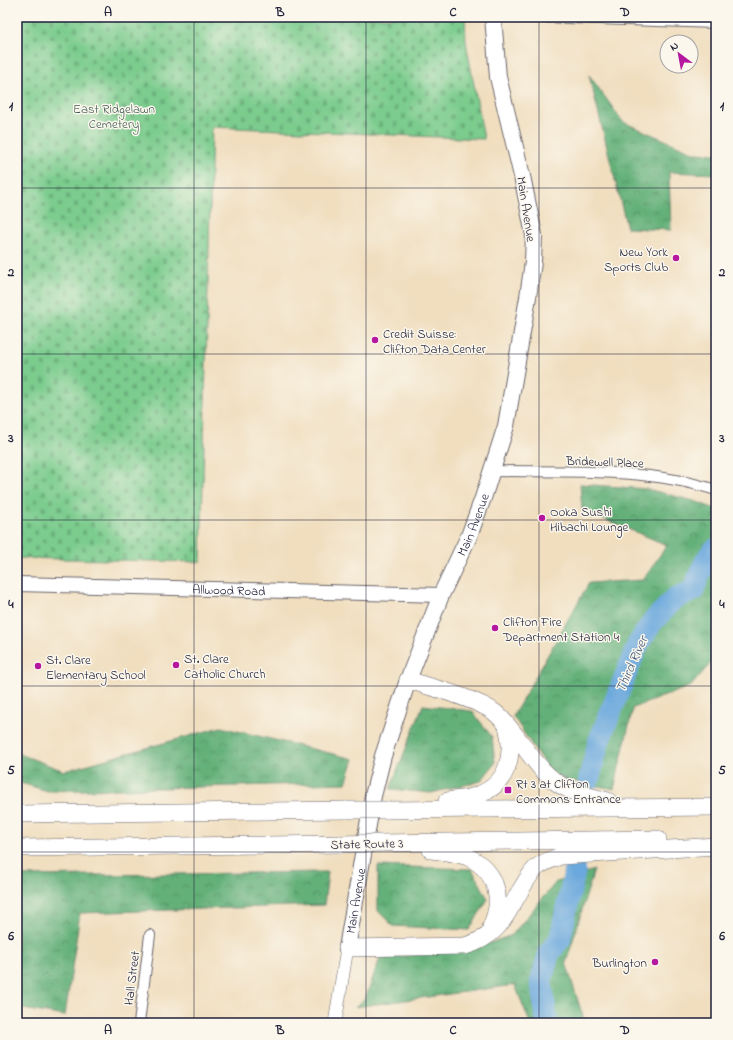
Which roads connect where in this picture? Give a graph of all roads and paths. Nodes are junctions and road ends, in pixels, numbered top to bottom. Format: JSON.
{"nodes":[{"id":1,"x":493,"y":17,"type":"edge"},
{"id":2,"x":539,"y":17,"type":"edge"},
{"id":3,"x":716,"y":23,"type":"edge"},
{"id":4,"x":491,"y":471,"type":"junction"},
{"id":5,"x":716,"y":490,"type":"edge"},
{"id":6,"x":17,"y":584,"type":"edge"},
{"id":7,"x":441,"y":595,"type":"junction"},
{"id":8,"x":408,"y":680,"type":"junction"},
{"id":9,"x":506,"y":722,"type":"junction"},
{"id":10,"x":636,"y":807,"type":"junction"},
{"id":11,"x":716,"y":807,"type":"edge"},
{"id":12,"x":387,"y":810,"type":"junction"},
{"id":13,"x":17,"y":814,"type":"edge"},
{"id":14,"x":716,"y":837,"type":"edge"},
{"id":15,"x":381,"y":843,"type":"junction"},
{"id":16,"x":716,"y":846,"type":"edge"},
{"id":17,"x":17,"y":848,"type":"edge"},
{"id":18,"x":150,"y":936,"type":"dead end"},
{"id":19,"x":480,"y":942,"type":"junction"},
{"id":20,"x":347,"y":948,"type":"junction"},
{"id":21,"x":139,"y":1023,"type":"edge"},
{"id":22,"x":335,"y":1023,"type":"edge"}],
"edges":[{"from":1,"to":4,"type":"main road","name":"Main Avenue"},
{"from":2,"to":3,"type":"street"},
{"from":4,"to":5,"type":"street","name":"Bridewell Place"},
{"from":4,"to":7,"type":"main road","name":"Main Avenue"},
{"from":6,"to":7,"type":"main road","name":"Allwood Road"},
{"from":7,"to":8,"type":"main road","name":"Main Avenue"},
{"from":8,"to":9,"type":"highway"},
{"from":8,"to":20,"type":"main road","name":"Main Avenue"},
{"from":9,"to":10,"type":"highway"},
{"from":9,"to":12,"type":"highway"},
{"from":10,"to":11,"type":"highway"},
{"from":10,"to":12,"type":"highway"},
{"from":12,"to":13,"type":"highway","bridge":true},
{"from":14,"to":15,"type":"highway","name":"State Route 3"},
{"from":15,"to":17,"type":"highway","name":"State Route 3","bridge":true},
{"from":15,"to":19,"type":"highway"},
{"from":16,"to":19,"type":"highway"},
{"from":18,"to":21,"type":"street","name":"Hall Street"},
{"from":19,"to":20,"type":"highway"},
{"from":20,"to":22,"type":"street","name":"Main Avenue"}]}
